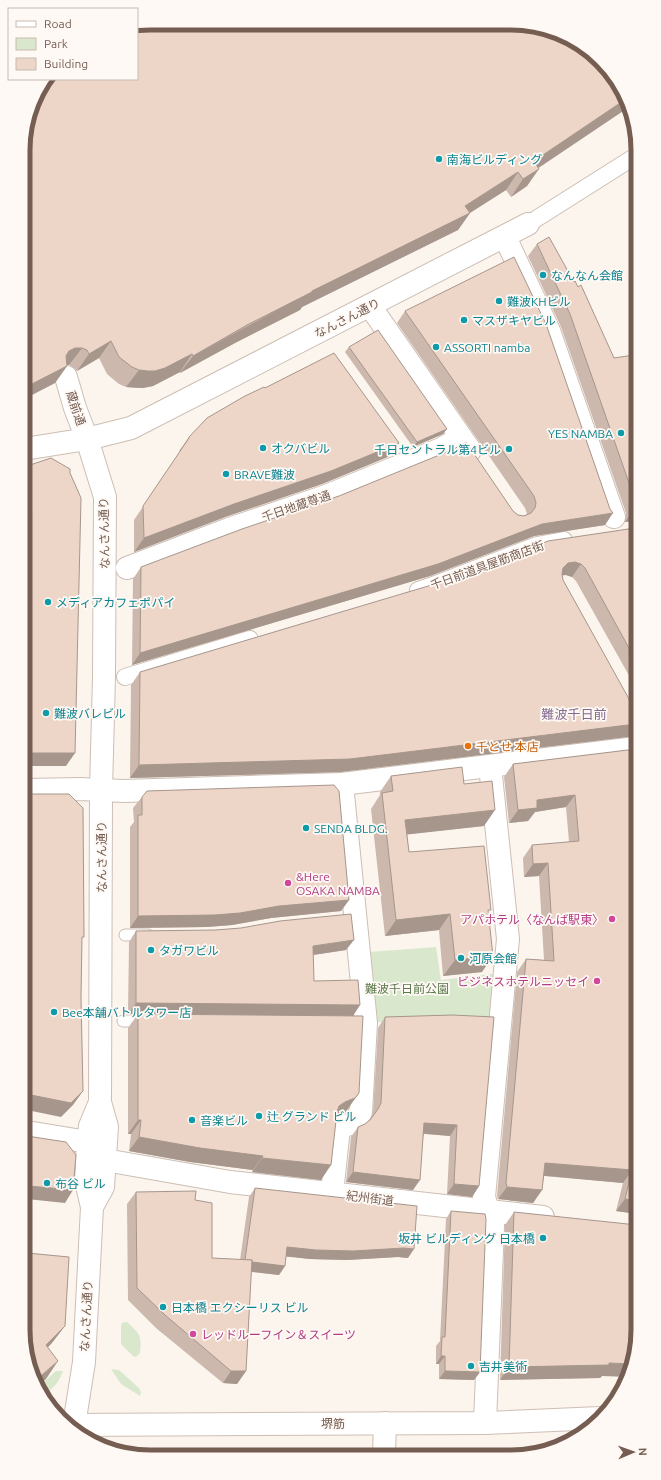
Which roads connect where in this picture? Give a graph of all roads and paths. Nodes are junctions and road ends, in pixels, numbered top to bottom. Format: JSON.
{"nodes":[{"id":1,"x":631,"y":159,"type":"edge"},
{"id":2,"x":528,"y":224,"type":"joint"},
{"id":3,"x":505,"y":237,"type":"junction"},
{"id":4,"x":370,"y":306,"type":"junction"},
{"id":5,"x":66,"y":377,"type":"edge"},
{"id":6,"x":461,"y":438,"type":"junction"},
{"id":7,"x":87,"y":439,"type":"junction"},
{"id":8,"x":395,"y":443,"type":"edge"},
{"id":9,"x":30,"y":448,"type":"edge"},
{"id":10,"x":409,"y":462,"type":"junction"},
{"id":11,"x":479,"y":464,"type":"edge"},
{"id":12,"x":614,"y":517,"type":"dead end"},
{"id":13,"x":581,"y":538,"type":"edge"},
{"id":14,"x":127,"y":568,"type":"dead end"},
{"id":15,"x":403,"y":594,"type":"edge"},
{"id":16,"x":261,"y":636,"type":"edge"},
{"id":17,"x":129,"y":675,"type":"dead end"},
{"id":18,"x":631,"y":749,"type":"edge"},
{"id":19,"x":490,"y":766,"type":"junction"},
{"id":20,"x":342,"y":784,"type":"junction"},
{"id":21,"x":30,"y":790,"type":"edge"},
{"id":22,"x":101,"y":790,"type":"junction"},
{"id":23,"x":162,"y":935,"type":"edge"},
{"id":24,"x":125,"y":936,"type":"dead end"},
{"id":25,"x":123,"y":1020,"type":"dead end"},
{"id":26,"x":154,"y":1021,"type":"edge"},
{"id":27,"x":100,"y":1102,"type":"junction"},
{"id":28,"x":30,"y":1132,"type":"edge"},
{"id":29,"x":88,"y":1142,"type":"junction"},
{"id":30,"x":105,"y":1160,"type":"junction"},
{"id":31,"x":332,"y":1193,"type":"junction"},
{"id":32,"x":92,"y":1207,"type":"junction"},
{"id":33,"x":488,"y":1211,"type":"junction"},
{"id":34,"x":559,"y":1218,"type":"edge"},
{"id":35,"x":592,"y":1418,"type":"edge"},
{"id":36,"x":72,"y":1421,"type":"edge"},
{"id":37,"x":485,"y":1422,"type":"junction"},
{"id":38,"x":385,"y":1423,"type":"junction"},
{"id":39,"x":78,"y":1426,"type":"edge"},
{"id":40,"x":384,"y":1450,"type":"edge"}],
"edges":[{"from":1,"to":2,"type":"street","name":"なんさん通り"},
{"from":2,"to":3,"type":"street","name":"なんさん通り"},
{"from":3,"to":4,"type":"street","name":"なんさん通り"},
{"from":3,"to":12,"type":"street"},
{"from":4,"to":6,"type":"street"},
{"from":4,"to":7,"type":"street","name":"なんさん通り"},
{"from":5,"to":7,"type":"street","name":"蔵前通"},
{"from":6,"to":10,"type":"street","name":"千日地蔵尊通"},
{"from":6,"to":11,"type":"street"},
{"from":7,"to":9,"type":"street"},
{"from":7,"to":22,"type":"street","name":"なんさん通り"},
{"from":8,"to":10,"type":"street"},
{"from":10,"to":14,"type":"street","name":"千日地蔵尊通"},
{"from":13,"to":15,"type":"street","name":"千日前道具屋筋商店街"},
{"from":16,"to":17,"type":"street"},
{"from":18,"to":19,"type":"street"},
{"from":19,"to":20,"type":"street"},
{"from":19,"to":33,"type":"street"},
{"from":20,"to":22,"type":"street"},
{"from":20,"to":31,"type":"street"},
{"from":21,"to":22,"type":"street"},
{"from":22,"to":27,"type":"street","name":"なんさん通り"},
{"from":23,"to":24,"type":"lane"},
{"from":25,"to":26,"type":"lane"},
{"from":27,"to":29,"type":"street","name":"なんさん通り"},
{"from":27,"to":30,"type":"street","name":"なんさん通り"},
{"from":28,"to":29,"type":"street"},
{"from":29,"to":32,"type":"street","name":"なんさん通り"},
{"from":30,"to":31,"type":"street","name":"紀州街道"},
{"from":30,"to":32,"type":"street","name":"なんさん通り"},
{"from":31,"to":33,"type":"street","name":"紀州街道"},
{"from":32,"to":36,"type":"street","name":"なんさん通り"},
{"from":33,"to":34,"type":"street","name":"紀州街道"},
{"from":33,"to":37,"type":"street"},
{"from":35,"to":37,"type":"street","name":"堺筋"},
{"from":37,"to":38,"type":"street","name":"堺筋"},
{"from":38,"to":39,"type":"street","name":"堺筋"},
{"from":38,"to":40,"type":"street"}]}
